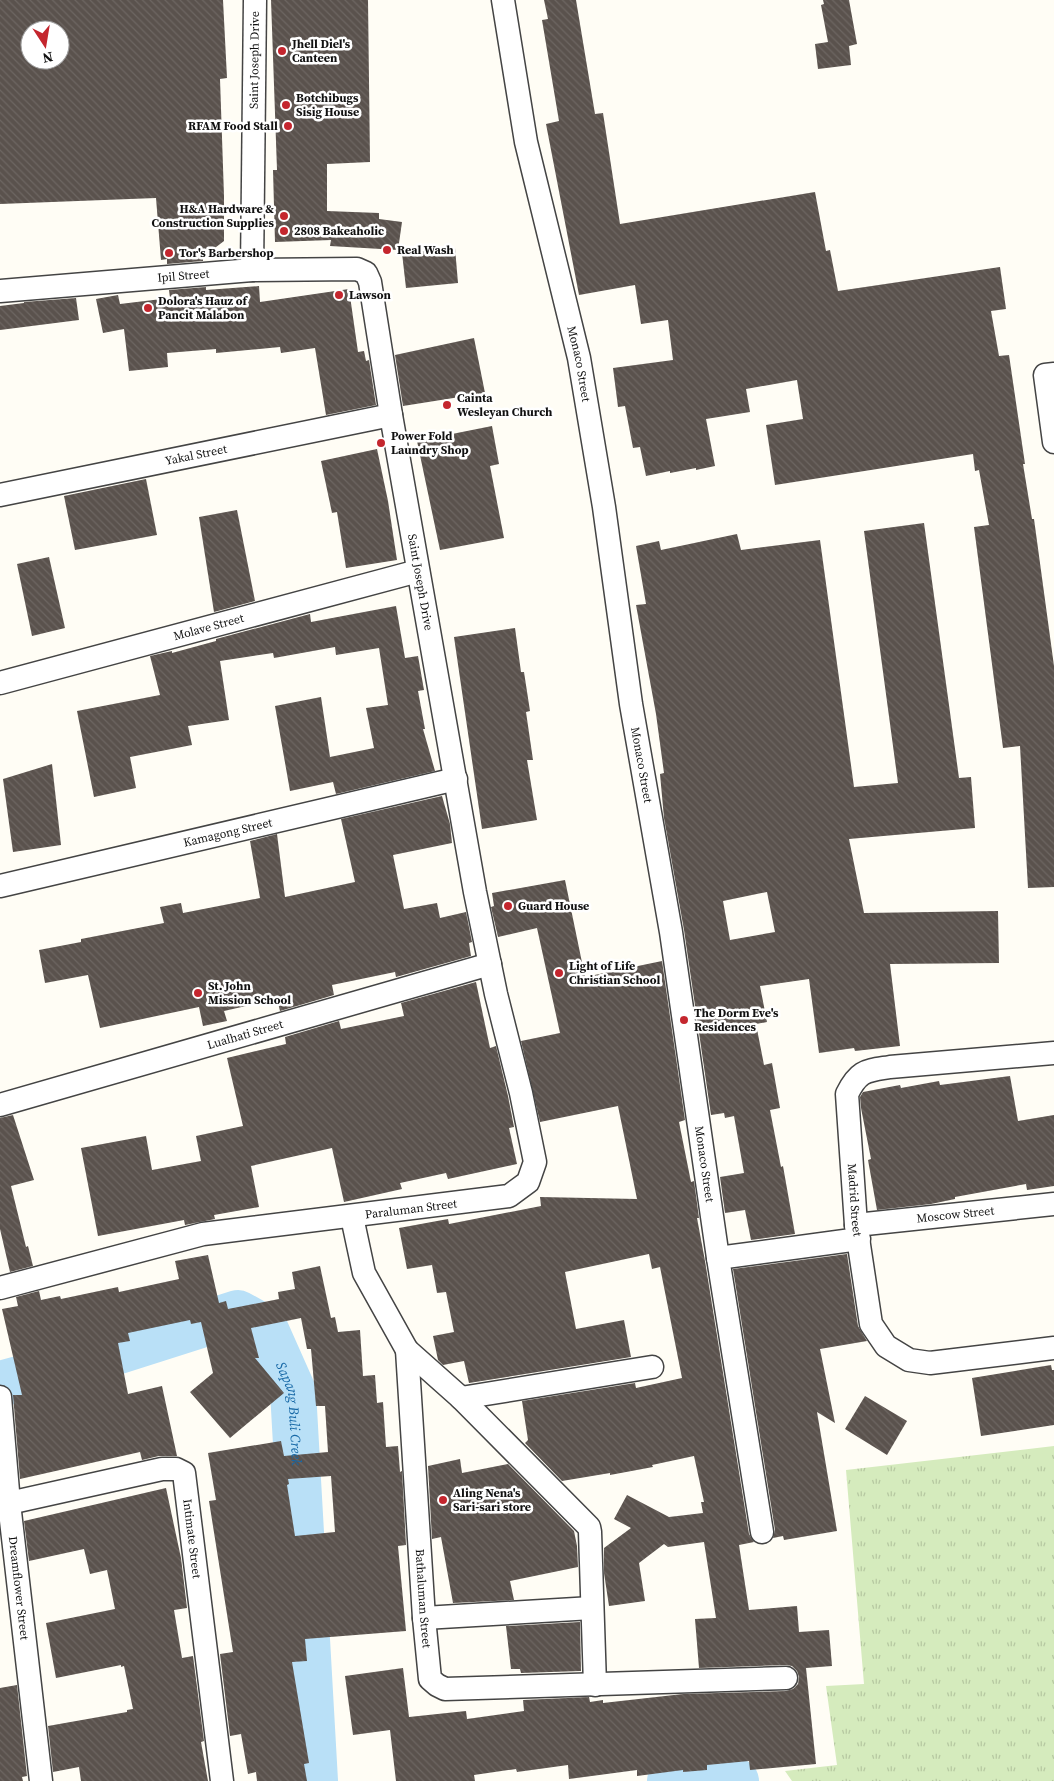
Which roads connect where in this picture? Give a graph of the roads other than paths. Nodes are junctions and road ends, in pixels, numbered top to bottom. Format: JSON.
{"nodes":[{"id":1,"x":255,"y":0,"type":"edge"},
{"id":2,"x":502,"y":0,"type":"edge"},
{"id":3,"x":252,"y":270,"type":"junction"},
{"id":4,"x":366,"y":273,"type":"joint"},
{"id":5,"x":0,"y":291,"type":"edge"},
{"id":6,"x":1054,"y":374,"type":"edge"},
{"id":7,"x":391,"y":415,"type":"junction"},
{"id":8,"x":1054,"y":442,"type":"edge"},
{"id":9,"x":0,"y":495,"type":"edge"},
{"id":10,"x":418,"y":571,"type":"junction"},
{"id":11,"x":0,"y":684,"type":"edge"},
{"id":12,"x":456,"y":779,"type":"junction"},
{"id":13,"x":0,"y":886,"type":"edge"},
{"id":14,"x":475,"y":892,"type":"joint"},
{"id":15,"x":490,"y":964,"type":"junction"},
{"id":16,"x":1054,"y":1053,"type":"edge"},
{"id":17,"x":0,"y":1105,"type":"edge"},
{"id":18,"x":1054,"y":1204,"type":"edge"},
{"id":19,"x":352,"y":1217,"type":"junction"},
{"id":20,"x":857,"y":1232,"type":"junction"},
{"id":21,"x":718,"y":1258,"type":"junction"},
{"id":22,"x":0,"y":1288,"type":"edge"},
{"id":23,"x":1054,"y":1348,"type":"edge"},
{"id":24,"x":407,"y":1350,"type":"junction"},
{"id":25,"x":652,"y":1367,"type":"dead end"},
{"id":26,"x":461,"y":1398,"type":"junction"},
{"id":27,"x":1,"y":1403,"type":"edge"},
{"id":28,"x":5,"y":1504,"type":"edge"},
{"id":29,"x":762,"y":1532,"type":"dead end"},
{"id":30,"x":592,"y":1608,"type":"junction"},
{"id":31,"x":424,"y":1618,"type":"junction"},
{"id":32,"x":786,"y":1678,"type":"dead end"},
{"id":33,"x":595,"y":1685,"type":"junction"},
{"id":34,"x":41,"y":1781,"type":"edge"},
{"id":35,"x":222,"y":1781,"type":"edge"}],
"edges":[{"from":1,"to":3,"type":"street","name":"Saint Joseph Drive"},
{"from":2,"to":21,"type":"street","name":"Monaco Street"},
{"from":3,"to":4,"type":"street","name":"Ipil Street"},
{"from":3,"to":5,"type":"street","name":"Ipil Street"},
{"from":4,"to":7,"type":"street","name":"Saint Joseph Drive"},
{"from":6,"to":8,"type":"street"},
{"from":7,"to":9,"type":"street","name":"Yakal Street"},
{"from":7,"to":10,"type":"street","name":"Saint Joseph Drive"},
{"from":10,"to":11,"type":"street","name":"Molave Street"},
{"from":10,"to":12,"type":"street","name":"Saint Joseph Drive"},
{"from":12,"to":13,"type":"street","name":"Kamagong Street"},
{"from":12,"to":14,"type":"street","name":"Saint Joseph Drive"},
{"from":14,"to":15,"type":"street","name":"Paraluman Street"},
{"from":15,"to":17,"type":"street","name":"Lualhati Street"},
{"from":15,"to":19,"type":"street","name":"Paraluman Street"},
{"from":16,"to":20,"type":"street","name":"Madrid Street"},
{"from":18,"to":20,"type":"street","name":"Moscow Street"},
{"from":19,"to":22,"type":"street","name":"Paraluman Street"},
{"from":19,"to":24,"type":"street","name":"Bathaluman Street"},
{"from":20,"to":21,"type":"street","name":"Moscow Street"},
{"from":20,"to":23,"type":"street","name":"Madrid Street"},
{"from":21,"to":29,"type":"street","name":"Monaco Street"},
{"from":24,"to":26,"type":"street","name":"Bathaluman Street"},
{"from":24,"to":31,"type":"street","name":"Bathaluman Street"},
{"from":25,"to":26,"type":"street"},
{"from":26,"to":30,"type":"street","name":"Bathaluman Street"},
{"from":27,"to":28,"type":"street","name":"Dreamflower Street"},
{"from":28,"to":34,"type":"street","name":"Dreamflower Street"},
{"from":28,"to":35,"type":"street","name":"Intimate Street"},
{"from":30,"to":31,"type":"street"},
{"from":30,"to":33,"type":"street","name":"Bathaluman Street"},
{"from":31,"to":33,"type":"street","name":"Bathaluman Street"},
{"from":32,"to":33,"type":"street","name":"Bathaluman Street"}]}
